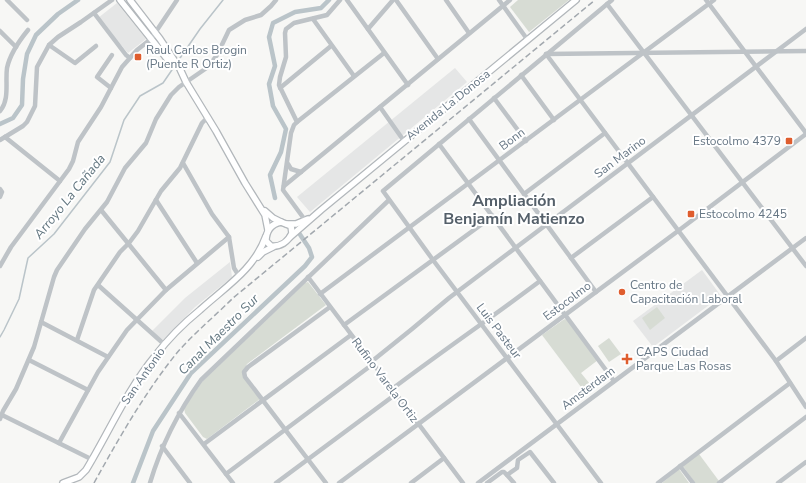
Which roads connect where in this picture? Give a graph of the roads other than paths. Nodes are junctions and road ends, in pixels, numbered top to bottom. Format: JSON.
{"nodes":[{"id":1,"x":7,"y":0,"type":"edge"},
{"id":2,"x":112,"y":0,"type":"edge"},
{"id":3,"x":120,"y":0,"type":"edge"},
{"id":4,"x":130,"y":0,"type":"edge"},
{"id":5,"x":177,"y":0,"type":"edge"},
{"id":6,"x":276,"y":0,"type":"edge"},
{"id":7,"x":340,"y":0,"type":"edge"},
{"id":8,"x":347,"y":0,"type":"edge"},
{"id":9,"x":393,"y":0,"type":"edge"},
{"id":10,"x":396,"y":0,"type":"edge"},
{"id":11,"x":446,"y":0,"type":"edge"},
{"id":12,"x":499,"y":0,"type":"edge"},
{"id":13,"x":510,"y":0,"type":"edge"},
{"id":14,"x":576,"y":0,"type":"edge"},
{"id":15,"x":612,"y":0,"type":"edge"},
{"id":16,"x":714,"y":0,"type":"edge"},
{"id":17,"x":708,"y":2,"type":"edge"},
{"id":18,"x":608,"y":4,"type":"junction"},
{"id":19,"x":503,"y":5,"type":"junction"},
{"id":20,"x":94,"y":13,"type":"junction"},
{"id":21,"x":313,"y":19,"type":"junction"},
{"id":22,"x":28,"y":20,"type":"dead end"},
{"id":23,"x":368,"y":29,"type":"junction"},
{"id":24,"x":806,"y":29,"type":"edge"},
{"id":25,"x":28,"y":30,"type":"dead end"},
{"id":26,"x":0,"y":31,"type":"edge"},
{"id":27,"x":469,"y":33,"type":"junction"},
{"id":28,"x":156,"y":34,"type":"junction"},
{"id":29,"x":151,"y":39,"type":"junction"},
{"id":30,"x":527,"y":40,"type":"junction"},
{"id":31,"x":49,"y":45,"type":"junction"},
{"id":32,"x":16,"y":46,"type":"junction"},
{"id":33,"x":96,"y":46,"type":"dead end"},
{"id":34,"x":331,"y":46,"type":"junction"},
{"id":35,"x":777,"y":51,"type":"junction"},
{"id":36,"x":806,"y":51,"type":"edge"},
{"id":37,"x":745,"y":52,"type":"junction"},
{"id":38,"x":384,"y":53,"type":"junction"},
{"id":39,"x":644,"y":53,"type":"junction"},
{"id":40,"x":546,"y":54,"type":"junction"},
{"id":41,"x":112,"y":55,"type":"dead end"},
{"id":42,"x":130,"y":58,"type":"junction"},
{"id":43,"x":438,"y":59,"type":"junction"},
{"id":44,"x":171,"y":60,"type":"junction"},
{"id":45,"x":756,"y":66,"type":"junction"},
{"id":46,"x":521,"y":75,"type":"junction"},
{"id":47,"x":354,"y":76,"type":"junction"},
{"id":48,"x":185,"y":80,"type":"junction"},
{"id":49,"x":408,"y":85,"type":"junction"},
{"id":50,"x":111,"y":88,"type":"junction"},
{"id":51,"x":280,"y":88,"type":"junction"},
{"id":52,"x":494,"y":98,"type":"junction"},
{"id":53,"x":580,"y":100,"type":"junction"},
{"id":54,"x":380,"y":107,"type":"junction"},
{"id":55,"x":0,"y":111,"type":"edge"},
{"id":56,"x":691,"y":115,"type":"junction"},
{"id":57,"x":208,"y":117,"type":"junction"},
{"id":58,"x":468,"y":119,"type":"junction"},
{"id":59,"x":554,"y":120,"type":"junction"},
{"id":60,"x":297,"y":122,"type":"junction"},
{"id":61,"x":605,"y":133,"type":"junction"},
{"id":62,"x":806,"y":134,"type":"edge"},
{"id":63,"x":2,"y":138,"type":"edge"},
{"id":64,"x":404,"y":141,"type":"junction"},
{"id":65,"x":526,"y":141,"type":"junction"},
{"id":66,"x":439,"y":144,"type":"junction"},
{"id":67,"x":499,"y":161,"type":"junction"},
{"id":68,"x":183,"y":163,"type":"junction"},
{"id":69,"x":628,"y":163,"type":"junction"},
{"id":70,"x":288,"y":164,"type":"junction"},
{"id":71,"x":301,"y":172,"type":"junction"},
{"id":72,"x":60,"y":181,"type":"junction"},
{"id":73,"x":742,"y":182,"type":"junction"},
{"id":74,"x":468,"y":184,"type":"junction"},
{"id":75,"x":284,"y":186,"type":"junction"},
{"id":76,"x":0,"y":189,"type":"edge"},
{"id":77,"x":524,"y":194,"type":"junction"},
{"id":78,"x":0,"y":197,"type":"edge"},
{"id":79,"x":653,"y":197,"type":"junction"},
{"id":80,"x":156,"y":200,"type":"junction"},
{"id":81,"x":389,"y":200,"type":"junction"},
{"id":82,"x":261,"y":207,"type":"junction"},
{"id":83,"x":101,"y":210,"type":"junction"},
{"id":84,"x":321,"y":210,"type":"junction"},
{"id":85,"x":492,"y":216,"type":"junction"},
{"id":86,"x":304,"y":220,"type":"junction"},
{"id":87,"x":284,"y":223,"type":"junction"},
{"id":88,"x":547,"y":225,"type":"junction"},
{"id":89,"x":410,"y":228,"type":"junction"},
{"id":90,"x":268,"y":230,"type":"junction"},
{"id":91,"x":678,"y":231,"type":"junction"},
{"id":92,"x":266,"y":236,"type":"junction"},
{"id":93,"x":229,"y":237,"type":"junction"},
{"id":94,"x":290,"y":237,"type":"junction"},
{"id":95,"x":806,"y":238,"type":"edge"},
{"id":96,"x":129,"y":243,"type":"junction"},
{"id":97,"x":273,"y":247,"type":"junction"},
{"id":98,"x":516,"y":248,"type":"junction"},
{"id":99,"x":792,"y":248,"type":"junction"},
{"id":100,"x":571,"y":258,"type":"junction"},
{"id":101,"x":432,"y":260,"type":"junction"},
{"id":102,"x":254,"y":261,"type":"junction"},
{"id":103,"x":197,"y":263,"type":"junction"},
{"id":104,"x":0,"y":266,"type":"edge"},
{"id":105,"x":806,"y":266,"type":"edge"},
{"id":106,"x":239,"y":276,"type":"junction"},
{"id":107,"x":308,"y":277,"type":"junction"},
{"id":108,"x":540,"y":281,"type":"junction"},
{"id":109,"x":98,"y":284,"type":"junction"},
{"id":110,"x":166,"y":290,"type":"junction"},
{"id":111,"x":457,"y":292,"type":"junction"},
{"id":112,"x":596,"y":292,"type":"junction"},
{"id":113,"x":320,"y":294,"type":"junction"},
{"id":114,"x":728,"y":296,"type":"junction"},
{"id":115,"x":330,"y":307,"type":"junction"},
{"id":116,"x":566,"y":315,"type":"junction"},
{"id":117,"x":137,"y":320,"type":"junction"},
{"id":118,"x":41,"y":322,"type":"junction"},
{"id":119,"x":344,"y":325,"type":"junction"},
{"id":120,"x":482,"y":325,"type":"junction"},
{"id":121,"x":351,"y":335,"type":"junction"},
{"id":122,"x":806,"y":338,"type":"edge"},
{"id":123,"x":77,"y":340,"type":"junction"},
{"id":124,"x":165,"y":344,"type":"junction"},
{"id":125,"x":108,"y":357,"type":"junction"},
{"id":126,"x":507,"y":358,"type":"junction"},
{"id":127,"x":29,"y":360,"type":"junction"},
{"id":128,"x":776,"y":361,"type":"junction"},
{"id":129,"x":372,"y":363,"type":"junction"},
{"id":130,"x":614,"y":381,"type":"junction"},
{"id":131,"x":790,"y":383,"type":"junction"},
{"id":132,"x":392,"y":389,"type":"junction"},
{"id":133,"x":88,"y":390,"type":"junction"},
{"id":134,"x":396,"y":394,"type":"junction"},
{"id":135,"x":264,"y":401,"type":"junction"},
{"id":136,"x":806,"y":407,"type":"edge"},
{"id":137,"x":179,"y":413,"type":"junction"},
{"id":138,"x":1,"y":417,"type":"edge"},
{"id":139,"x":806,"y":417,"type":"edge"},
{"id":140,"x":418,"y":424,"type":"junction"},
{"id":141,"x":556,"y":424,"type":"junction"},
{"id":142,"x":286,"y":430,"type":"junction"},
{"id":143,"x":59,"y":443,"type":"junction"},
{"id":144,"x":204,"y":444,"type":"junction"},
{"id":145,"x":162,"y":446,"type":"junction"},
{"id":146,"x":444,"y":458,"type":"junction"},
{"id":147,"x":308,"y":459,"type":"junction"},
{"id":148,"x":93,"y":460,"type":"junction"},
{"id":149,"x":806,"y":462,"type":"edge"},
{"id":150,"x":680,"y":466,"type":"junction"},
{"id":151,"x":226,"y":474,"type":"junction"},
{"id":152,"x":507,"y":474,"type":"junction"},
{"id":153,"x":189,"y":482,"type":"edge"},
{"id":154,"x":64,"y":483,"type":"edge"},
{"id":155,"x":150,"y":483,"type":"edge"},
{"id":156,"x":233,"y":483,"type":"edge"},
{"id":157,"x":276,"y":483,"type":"edge"},
{"id":158,"x":326,"y":483,"type":"edge"},
{"id":159,"x":339,"y":483,"type":"edge"},
{"id":160,"x":411,"y":483,"type":"edge"},
{"id":161,"x":463,"y":483,"type":"edge"},
{"id":162,"x":478,"y":483,"type":"edge"},
{"id":163,"x":487,"y":483,"type":"edge"},
{"id":164,"x":514,"y":483,"type":"edge"},
{"id":165,"x":554,"y":483,"type":"edge"},
{"id":166,"x":601,"y":483,"type":"edge"},
{"id":167,"x":658,"y":483,"type":"edge"},
{"id":168,"x":693,"y":483,"type":"edge"},
{"id":169,"x":719,"y":483,"type":"edge"},
{"id":170,"x":778,"y":483,"type":"edge"}],
"edges":[{"from":1,"to":22,"type":"street"},
{"from":2,"to":20,"type":"street"},
{"from":3,"to":29,"type":"main road"},
{"from":4,"to":28,"type":"main road"},
{"from":5,"to":28,"type":"street"},
{"from":6,"to":48,"type":"street"},
{"from":7,"to":21,"type":"street"},
{"from":8,"to":23,"type":"street"},
{"from":9,"to":23,"type":"street"},
{"from":10,"to":43,"type":"street"},
{"from":11,"to":27,"type":"street"},
{"from":12,"to":19,"type":"street"},
{"from":13,"to":19,"type":"street"},
{"from":14,"to":30,"type":"main road","name":"Avenida La Donosa"},
{"from":15,"to":18,"type":"street"},
{"from":16,"to":17,"type":"street","name":"Bonn"},
{"from":17,"to":37,"type":"street"},
{"from":17,"to":39,"type":"street","name":"Bonn"},
{"from":18,"to":39,"type":"street"},
{"from":18,"to":40,"type":"street"},
{"from":19,"to":27,"type":"street"},
{"from":19,"to":30,"type":"street"},
{"from":20,"to":31,"type":"street"},
{"from":20,"to":42,"type":"street"},
{"from":21,"to":34,"type":"street"},
{"from":21,"to":51,"type":"street"},
{"from":23,"to":38,"type":"street"},
{"from":24,"to":35,"type":"street","name":"San Marino"},
{"from":25,"to":32,"type":"street"},
{"from":26,"to":32,"type":"street"},
{"from":27,"to":43,"type":"street"},
{"from":28,"to":29,"type":"street"},
{"from":28,"to":44,"type":"main road"},
{"from":29,"to":42,"type":"street"},
{"from":29,"to":44,"type":"main road"},
{"from":30,"to":64,"type":"main road","name":"Avenida La Donosa"},
{"from":31,"to":33,"type":"street"},
{"from":31,"to":63,"type":"street"},
{"from":32,"to":55,"type":"street"},
{"from":34,"to":47,"type":"street"},
{"from":34,"to":51,"type":"street"},
{"from":35,"to":36,"type":"street"},
{"from":35,"to":37,"type":"street"},
{"from":35,"to":45,"type":"street","name":"San Marino"},
{"from":37,"to":39,"type":"street"},
{"from":37,"to":45,"type":"street"},
{"from":38,"to":47,"type":"street"},
{"from":38,"to":49,"type":"street"},
{"from":39,"to":40,"type":"street"},
{"from":39,"to":53,"type":"street","name":"Bonn"},
{"from":39,"to":56,"type":"street"},
{"from":40,"to":46,"type":"street"},
{"from":40,"to":53,"type":"street"},
{"from":41,"to":50,"type":"street"},
{"from":42,"to":50,"type":"street"},
{"from":43,"to":49,"type":"street"},
{"from":44,"to":48,"type":"main road"},
{"from":45,"to":56,"type":"street","name":"San Marino"},
{"from":45,"to":62,"type":"street"},
{"from":46,"to":52,"type":"street"},
{"from":46,"to":59,"type":"street"},
{"from":47,"to":60,"type":"street"},
{"from":48,"to":57,"type":"main road"},
{"from":48,"to":83,"type":"street"},
{"from":49,"to":54,"type":"street"},
{"from":50,"to":72,"type":"street"},
{"from":51,"to":60,"type":"street"},
{"from":52,"to":58,"type":"street"},
{"from":52,"to":65,"type":"street"},
{"from":53,"to":59,"type":"street","name":"Bonn"},
{"from":53,"to":61,"type":"street"},
{"from":54,"to":64,"type":"street"},
{"from":54,"to":71,"type":"street"},
{"from":56,"to":69,"type":"street","name":"San Marino"},
{"from":56,"to":73,"type":"street"},
{"from":57,"to":68,"type":"street"},
{"from":57,"to":82,"type":"main road"},
{"from":58,"to":66,"type":"street"},
{"from":58,"to":67,"type":"street"},
{"from":59,"to":65,"type":"street","name":"Bonn"},
{"from":60,"to":70,"type":"street"},
{"from":61,"to":69,"type":"street"},
{"from":61,"to":77,"type":"street"},
{"from":62,"to":73,"type":"street","name":"Estocolmo"},
{"from":63,"to":72,"type":"street"},
{"from":64,"to":84,"type":"main road","name":"Avenida La Donosa"},
{"from":65,"to":67,"type":"street","name":"Bonn"},
{"from":66,"to":74,"type":"street"},
{"from":66,"to":81,"type":"street","name":"Luis Pasteur"},
{"from":67,"to":74,"type":"street","name":"Bonn"},
{"from":67,"to":77,"type":"street"},
{"from":68,"to":80,"type":"street"},
{"from":68,"to":93,"type":"street"},
{"from":69,"to":79,"type":"street"},
{"from":69,"to":88,"type":"street","name":"San Marino"},
{"from":70,"to":71,"type":"street"},
{"from":70,"to":75,"type":"street"},
{"from":71,"to":75,"type":"street"},
{"from":72,"to":104,"type":"street"},
{"from":73,"to":91,"type":"street","name":"Estocolmo"},
{"from":73,"to":99,"type":"street"},
{"from":74,"to":85,"type":"street"},
{"from":74,"to":89,"type":"street","name":"Bonn"},
{"from":75,"to":86,"type":"street"},
{"from":76,"to":78,"type":"street"},
{"from":77,"to":88,"type":"street"},
{"from":79,"to":91,"type":"street"},
{"from":79,"to":100,"type":"street"},
{"from":80,"to":96,"type":"street"},
{"from":80,"to":103,"type":"street"},
{"from":81,"to":89,"type":"street","name":"Luis Pasteur"},
{"from":81,"to":107,"type":"street"},
{"from":82,"to":87,"type":"main road"},
{"from":82,"to":90,"type":"main road"},
{"from":83,"to":96,"type":"street"},
{"from":83,"to":118,"type":"street"},
{"from":84,"to":86,"type":"main road","name":"Avenida La Donosa"},
{"from":84,"to":94,"type":"main road","name":"Avenida La Donosa"},
{"from":85,"to":98,"type":"street"},
{"from":85,"to":101,"type":"street"},
{"from":86,"to":87,"type":"main road","name":"Avenida La Donosa"},
{"from":87,"to":90,"type":"main road"},
{"from":87,"to":94,"type":"main road"},
{"from":88,"to":98,"type":"street","name":"San Marino"},
{"from":88,"to":100,"type":"street"},
{"from":89,"to":101,"type":"street","name":"Luis Pasteur"},
{"from":89,"to":113,"type":"street","name":"Bonn"},
{"from":90,"to":92,"type":"main road"},
{"from":91,"to":112,"type":"street","name":"Estocolmo"},
{"from":91,"to":114,"type":"street"},
{"from":92,"to":97,"type":"main road"},
{"from":92,"to":102,"type":"main road","name":"San Antonio"},
{"from":93,"to":103,"type":"street"},
{"from":93,"to":106,"type":"street"},
{"from":94,"to":97,"type":"main road"},
{"from":95,"to":99,"type":"street","name":"Amsterdam"},
{"from":96,"to":109,"type":"street"},
{"from":96,"to":110,"type":"street"},
{"from":97,"to":102,"type":"main road","name":"San Antonio"},
{"from":98,"to":108,"type":"street"},
{"from":98,"to":111,"type":"street","name":"San Marino"},
{"from":99,"to":105,"type":"street"},
{"from":99,"to":114,"type":"street","name":"Amsterdam"},
{"from":100,"to":112,"type":"street"},
{"from":101,"to":111,"type":"street","name":"Luis Pasteur"},
{"from":101,"to":119,"type":"street"},
{"from":102,"to":106,"type":"main road","name":"San Antonio"},
{"from":103,"to":110,"type":"street"},
{"from":106,"to":124,"type":"main road","name":"San Antonio"},
{"from":107,"to":113,"type":"street","name":"Rufino Varela Ortiz"},
{"from":107,"to":137,"type":"street"},
{"from":108,"to":116,"type":"street"},
{"from":108,"to":120,"type":"street"},
{"from":109,"to":117,"type":"street"},
{"from":109,"to":123,"type":"street"},
{"from":110,"to":117,"type":"street"},
{"from":111,"to":120,"type":"street","name":"Luis Pasteur"},
{"from":111,"to":129,"type":"street","name":"San Marino"},
{"from":112,"to":116,"type":"street","name":"Estocolmo"},
{"from":113,"to":115,"type":"street","name":"Rufino Varela Ortiz"},
{"from":114,"to":128,"type":"street"},
{"from":114,"to":130,"type":"street","name":"Amsterdam"},
{"from":115,"to":119,"type":"street","name":"Rufino Varela Ortiz"},
{"from":115,"to":135,"type":"street"},
{"from":116,"to":126,"type":"street","name":"Estocolmo"},
{"from":116,"to":130,"type":"street"},
{"from":117,"to":124,"type":"street"},
{"from":117,"to":125,"type":"street"},
{"from":118,"to":123,"type":"street"},
{"from":118,"to":127,"type":"street"},
{"from":119,"to":121,"type":"street","name":"Rufino Varela Ortiz"},
{"from":120,"to":126,"type":"street","name":"Luis Pasteur"},
{"from":120,"to":132,"type":"street"},
{"from":121,"to":129,"type":"street","name":"Rufino Varela Ortiz"},
{"from":121,"to":135,"type":"street"},
{"from":122,"to":128,"type":"street"},
{"from":123,"to":125,"type":"street"},
{"from":124,"to":148,"type":"main road","name":"San Antonio"},
{"from":125,"to":133,"type":"street"},
{"from":126,"to":140,"type":"street","name":"Estocolmo"},
{"from":126,"to":141,"type":"street","name":"Luis Pasteur"},
{"from":127,"to":133,"type":"street"},
{"from":127,"to":138,"type":"street"},
{"from":128,"to":131,"type":"street"},
{"from":129,"to":132,"type":"street","name":"Rufino Varela Ortiz"},
{"from":129,"to":142,"type":"street","name":"San Marino"},
{"from":130,"to":141,"type":"street","name":"Amsterdam"},
{"from":131,"to":136,"type":"street"},
{"from":131,"to":150,"type":"street"},
{"from":132,"to":134,"type":"street","name":"Rufino Varela Ortiz"},
{"from":133,"to":143,"type":"street"},
{"from":134,"to":140,"type":"street","name":"Rufino Varela Ortiz"},
{"from":134,"to":147,"type":"street"},
{"from":135,"to":142,"type":"street"},
{"from":135,"to":144,"type":"street"},
{"from":137,"to":144,"type":"street"},
{"from":137,"to":145,"type":"street"},
{"from":138,"to":143,"type":"street"},
{"from":139,"to":169,"type":"street"},
{"from":140,"to":146,"type":"street","name":"Rufino Varela Ortiz"},
{"from":140,"to":159,"type":"street","name":"Estocolmo"},
{"from":141,"to":162,"type":"street","name":"Amsterdam"},
{"from":141,"to":166,"type":"street","name":"Luis Pasteur"},
{"from":142,"to":147,"type":"street"},
{"from":142,"to":151,"type":"street","name":"San Marino"},
{"from":143,"to":148,"type":"street"},
{"from":144,"to":151,"type":"street"},
{"from":145,"to":153,"type":"street"},
{"from":145,"to":155,"type":"street"},
{"from":146,"to":160,"type":"street"},
{"from":146,"to":161,"type":"street","name":"Rufino Varela Ortiz"},
{"from":147,"to":157,"type":"street"},
{"from":147,"to":158,"type":"street"},
{"from":148,"to":154,"type":"main road","name":"San Antonio"},
{"from":149,"to":170,"type":"street"},
{"from":150,"to":167,"type":"street"},
{"from":150,"to":168,"type":"street"},
{"from":151,"to":156,"type":"street"},
{"from":152,"to":163,"type":"street"},
{"from":152,"to":164,"type":"street"},
{"from":152,"to":165,"type":"street"}]}
